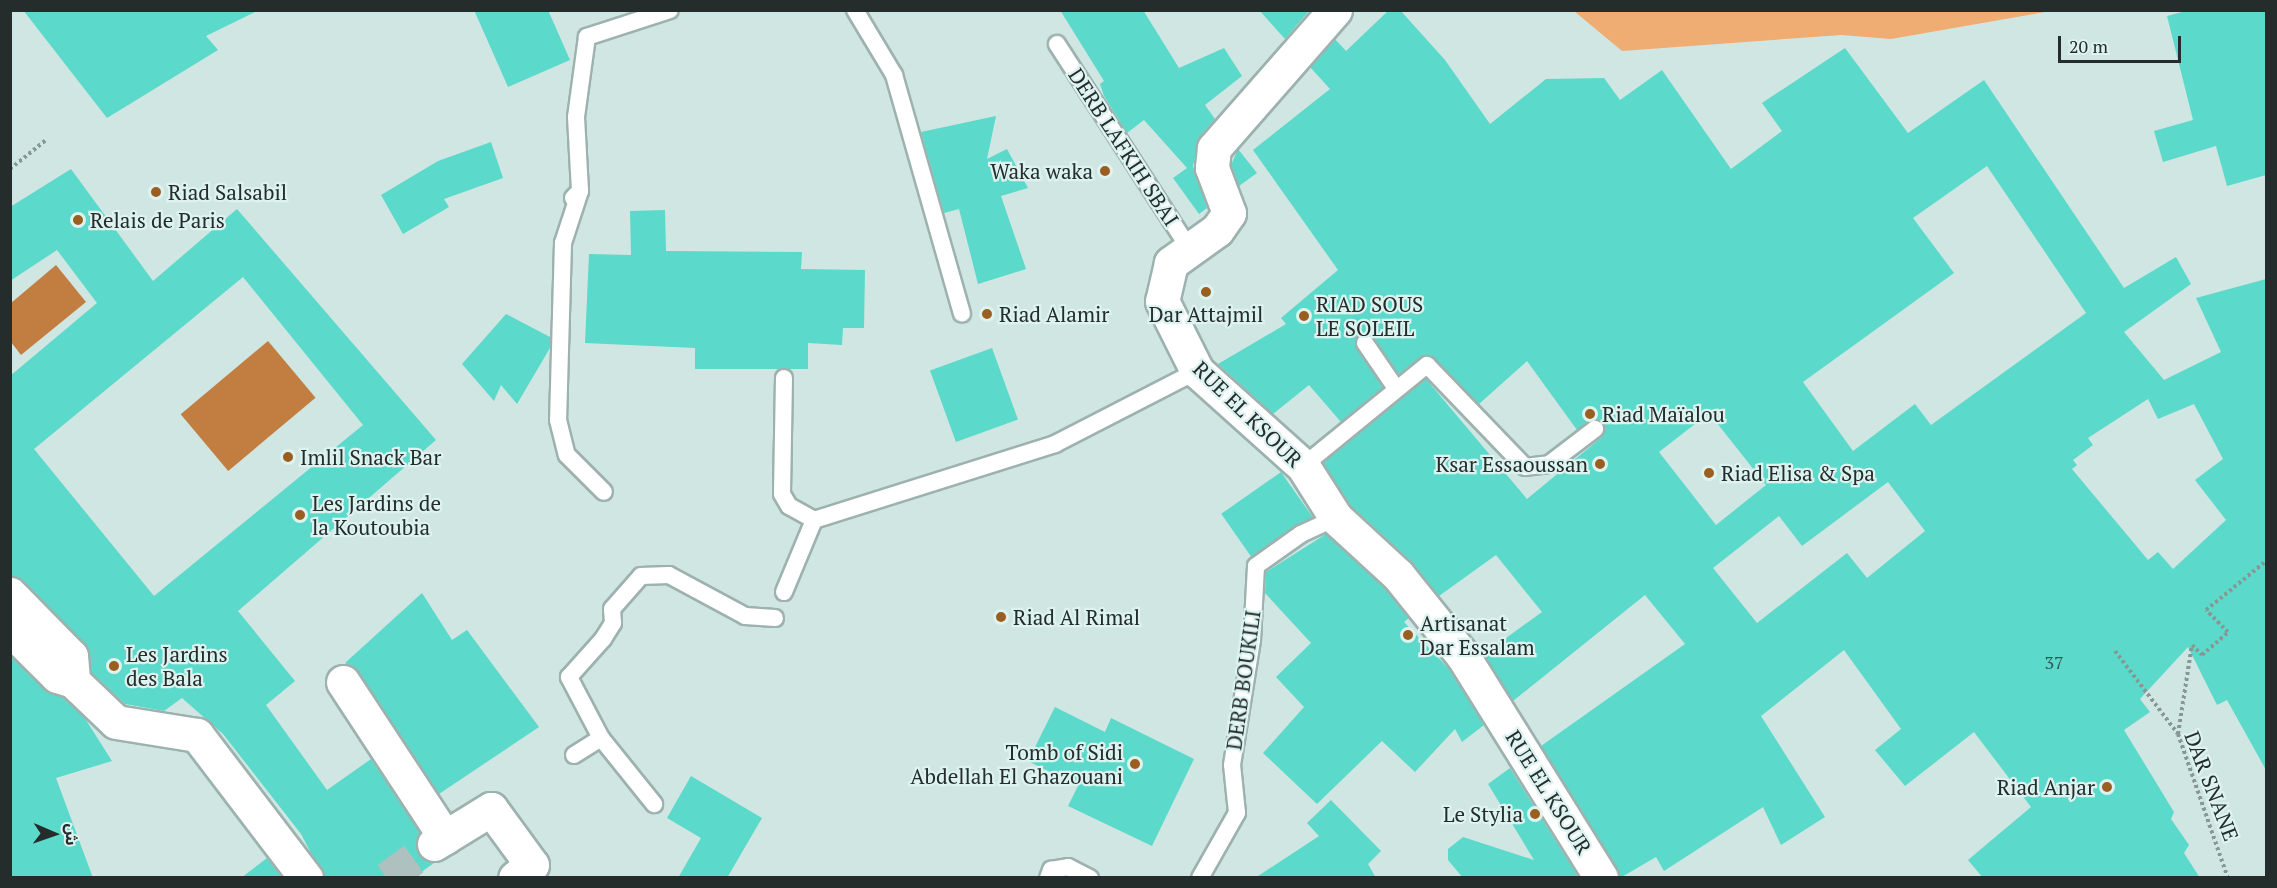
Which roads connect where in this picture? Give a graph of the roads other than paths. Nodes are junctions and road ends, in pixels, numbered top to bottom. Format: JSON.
{"nodes":[{"id":1,"x":670,"y":10,"type":"edge"},
{"id":2,"x":855,"y":10,"type":"edge"},
{"id":3,"x":1335,"y":10,"type":"edge"},
{"id":4,"x":1057,"y":44,"type":"dead end"},
{"id":5,"x":580,"y":191,"type":"junction"},
{"id":6,"x":568,"y":203,"type":"dead end"},
{"id":7,"x":1191,"y":251,"type":"junction"},
{"id":8,"x":962,"y":313,"type":"dead end"},
{"id":9,"x":1365,"y":343,"type":"dead end"},
{"id":10,"x":1197,"y":371,"type":"junction"},
{"id":11,"x":784,"y":378,"type":"dead end"},
{"id":12,"x":1395,"y":387,"type":"junction"},
{"id":13,"x":1595,"y":429,"type":"dead end"},
{"id":14,"x":1303,"y":466,"type":"junction"},
{"id":15,"x":604,"y":492,"type":"dead end"},
{"id":16,"x":1336,"y":518,"type":"junction"},
{"id":17,"x":814,"y":519,"type":"junction"},
{"id":18,"x":784,"y":592,"type":"dead end"},
{"id":19,"x":10,"y":594,"type":"edge"},
{"id":20,"x":775,"y":618,"type":"dead end"},
{"id":21,"x":10,"y":629,"type":"edge"},
{"id":22,"x":73,"y":681,"type":"junction"},
{"id":23,"x":343,"y":682,"type":"dead end"},
{"id":24,"x":601,"y":738,"type":"junction"},
{"id":25,"x":574,"y":755,"type":"dead end"},
{"id":26,"x":654,"y":804,"type":"dead end"},
{"id":27,"x":306,"y":878,"type":"edge"},
{"id":28,"x":515,"y":878,"type":"edge"},
{"id":29,"x":1048,"y":878,"type":"edge"},
{"id":30,"x":1090,"y":878,"type":"edge"},
{"id":31,"x":1200,"y":878,"type":"edge"},
{"id":32,"x":1601,"y":878,"type":"edge"}],
"edges":[{"from":1,"to":5,"type":"lane"},
{"from":2,"to":8,"type":"lane"},
{"from":3,"to":7,"type":"street","name":"RUE EL KSOUR"},
{"from":4,"to":7,"type":"lane","name":"DERB LAFKIH SBAI"},
{"from":5,"to":6,"type":"lane"},
{"from":5,"to":15,"type":"lane"},
{"from":7,"to":10,"type":"street","name":"RUE EL KSOUR"},
{"from":9,"to":12,"type":"lane"},
{"from":10,"to":14,"type":"street","name":"RUE EL KSOUR"},
{"from":10,"to":17,"type":"lane"},
{"from":11,"to":17,"type":"lane"},
{"from":12,"to":13,"type":"lane"},
{"from":12,"to":14,"type":"lane"},
{"from":14,"to":16,"type":"street","name":"RUE EL KSOUR"},
{"from":16,"to":31,"type":"lane","name":"DERB BOUKILI"},
{"from":16,"to":32,"type":"street","name":"RUE EL KSOUR"},
{"from":17,"to":18,"type":"lane"},
{"from":19,"to":22,"type":"street"},
{"from":20,"to":24,"type":"lane"},
{"from":21,"to":22,"type":"street"},
{"from":22,"to":27,"type":"street"},
{"from":23,"to":28,"type":"street"},
{"from":24,"to":25,"type":"lane"},
{"from":24,"to":26,"type":"lane"},
{"from":29,"to":30,"type":"lane"}]}
